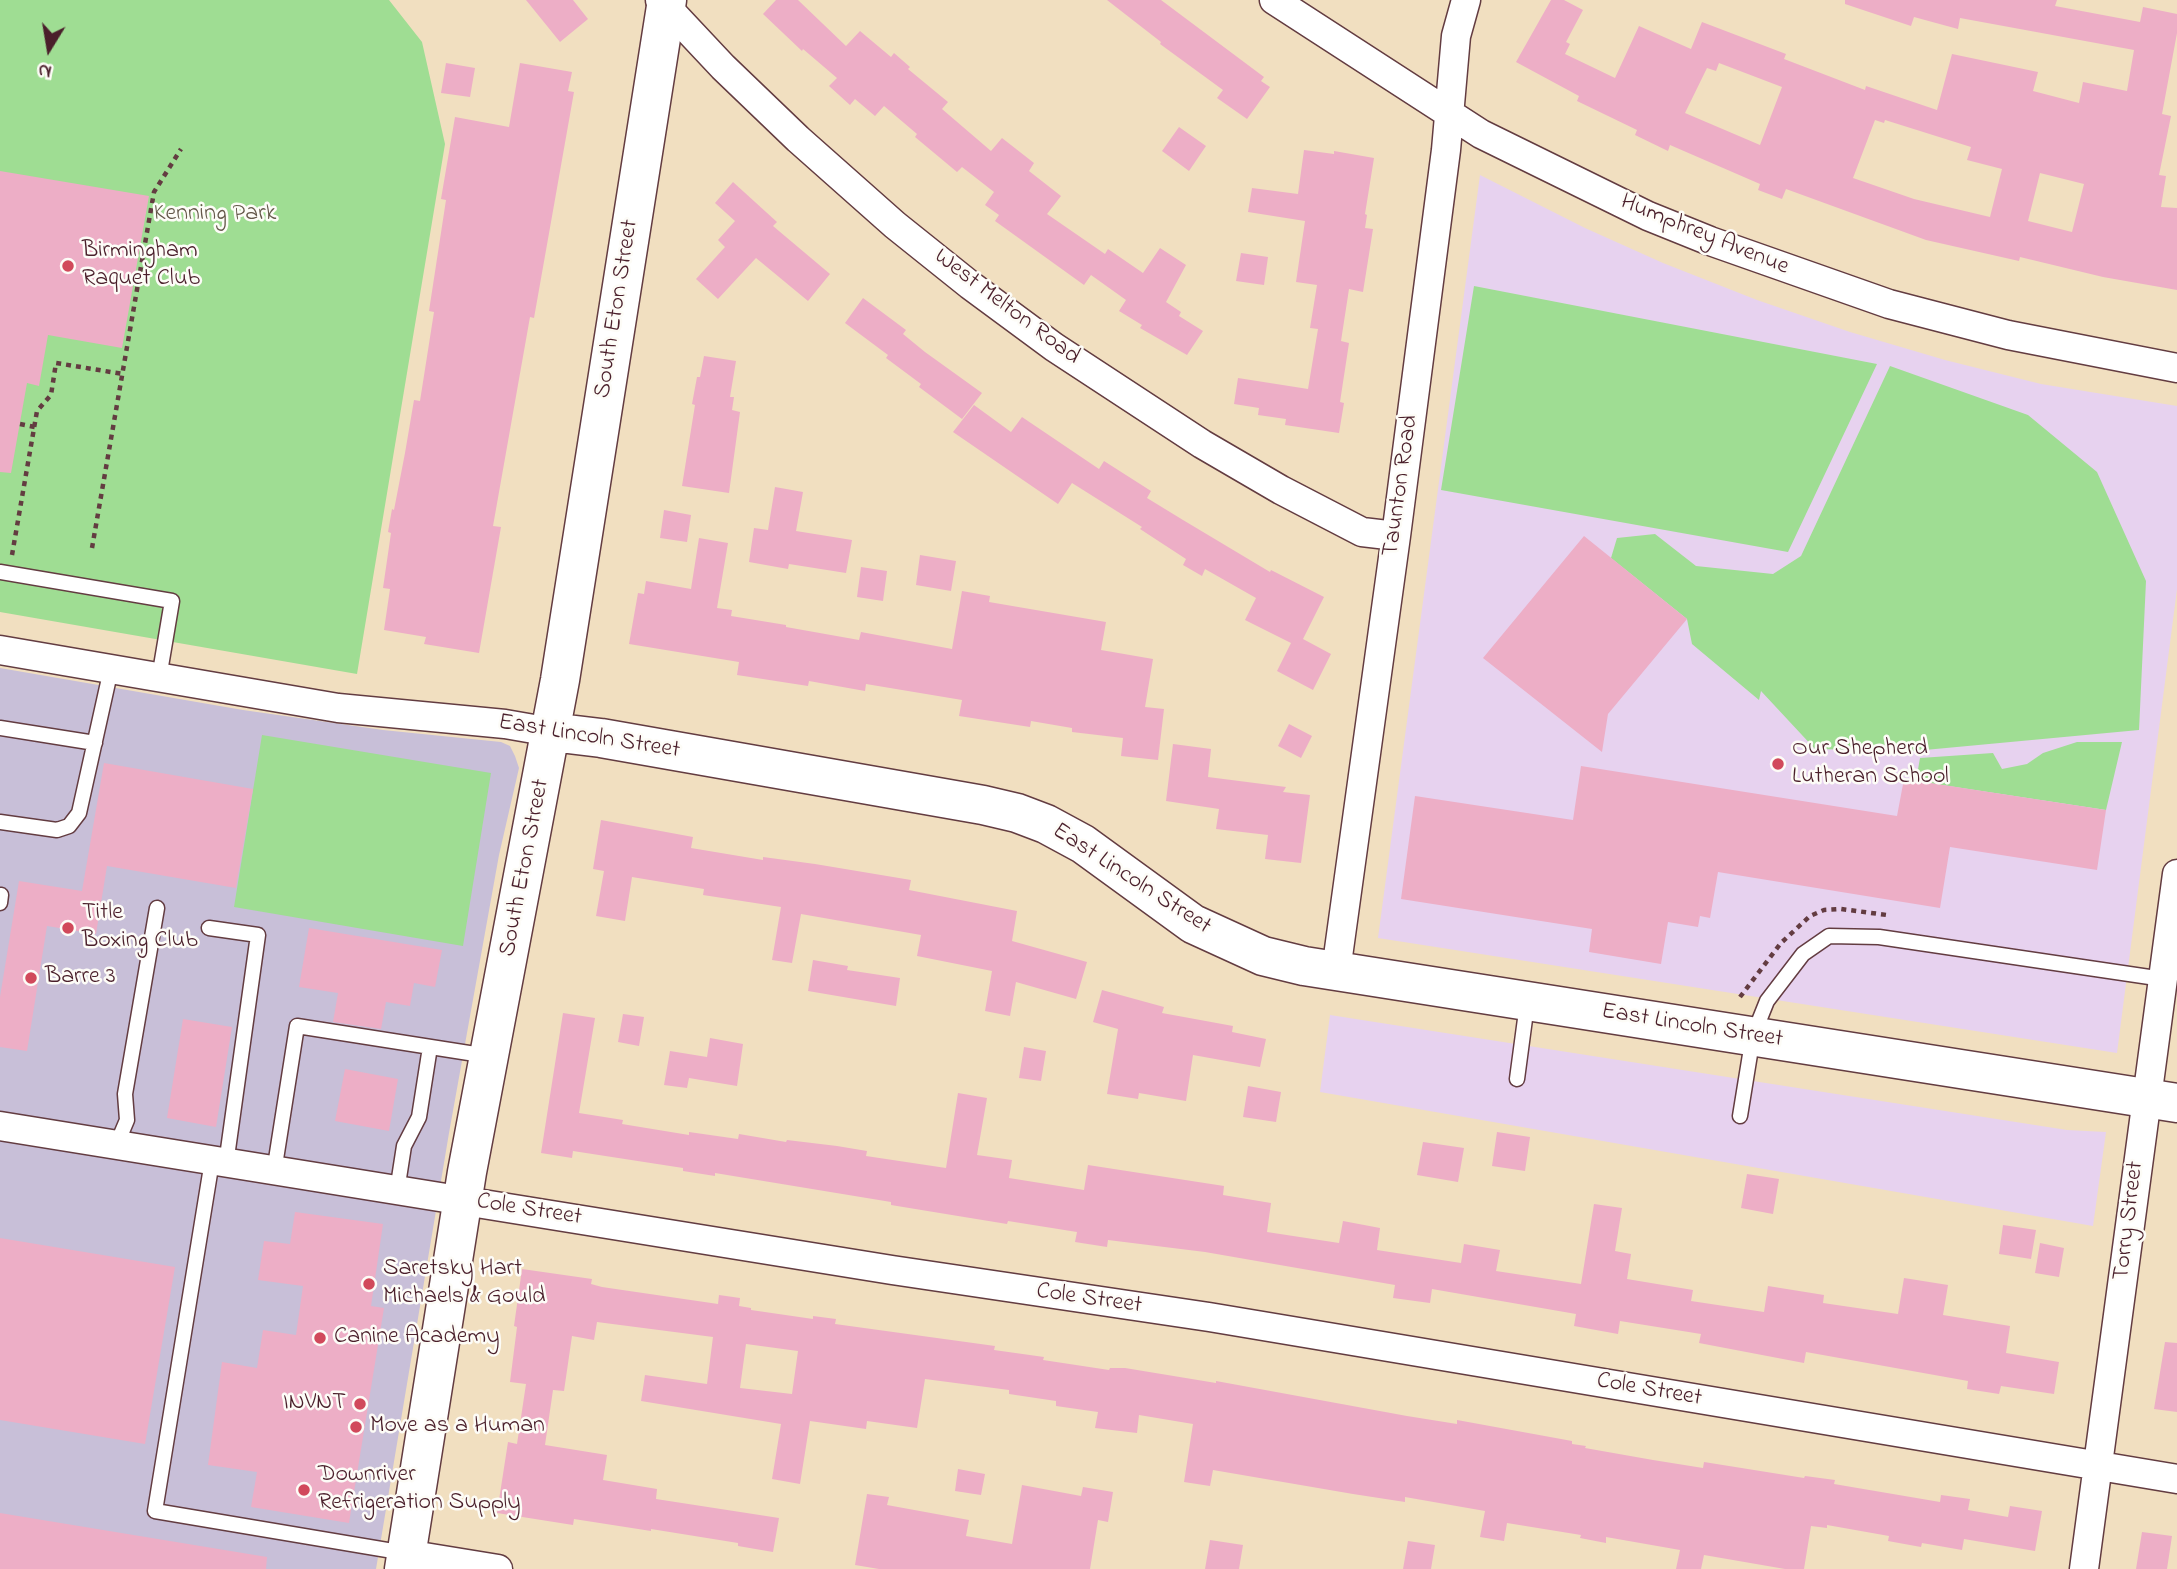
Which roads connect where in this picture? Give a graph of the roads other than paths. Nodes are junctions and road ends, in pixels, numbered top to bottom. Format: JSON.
{"nodes":[{"id":1,"x":1274,"y":0,"type":"edge"},
{"id":2,"x":1466,"y":0,"type":"edge"},
{"id":3,"x":664,"y":2,"type":"edge"},
{"id":4,"x":1449,"y":114,"type":"junction"},
{"id":5,"x":2177,"y":368,"type":"edge"},
{"id":6,"x":1396,"y":536,"type":"junction"},
{"id":7,"x":4,"y":573,"type":"edge"},
{"id":8,"x":0,"y":650,"type":"edge"},
{"id":9,"x":111,"y":669,"type":"junction"},
{"id":10,"x":159,"y":678,"type":"junction"},
{"id":11,"x":0,"y":728,"type":"edge"},
{"id":12,"x":551,"y":732,"type":"junction"},
{"id":13,"x":95,"y":743,"type":"junction"},
{"id":14,"x":0,"y":822,"type":"edge"},
{"id":15,"x":2177,"y":874,"type":"edge"},
{"id":16,"x":158,"y":908,"type":"dead end"},
{"id":17,"x":209,"y":928,"type":"dead end"},
{"id":18,"x":1336,"y":971,"type":"junction"},
{"id":19,"x":2163,"y":979,"type":"junction"},
{"id":20,"x":1527,"y":1001,"type":"junction"},
{"id":21,"x":1754,"y":1036,"type":"junction"},
{"id":22,"x":430,"y":1047,"type":"junction"},
{"id":23,"x":490,"y":1056,"type":"junction"},
{"id":24,"x":1517,"y":1079,"type":"dead end"},
{"id":25,"x":2162,"y":1100,"type":"edge"},
{"id":26,"x":1740,"y":1116,"type":"dead end"},
{"id":27,"x":0,"y":1126,"type":"edge"},
{"id":28,"x":116,"y":1146,"type":"junction"},
{"id":29,"x":219,"y":1162,"type":"junction"},
{"id":30,"x":274,"y":1172,"type":"junction"},
{"id":31,"x":397,"y":1191,"type":"junction"},
{"id":32,"x":464,"y":1200,"type":"junction"},
{"id":33,"x":2098,"y":1466,"type":"junction"},
{"id":34,"x":2177,"y":1479,"type":"edge"},
{"id":35,"x":405,"y":1561,"type":"edge"},
{"id":36,"x":498,"y":1569,"type":"edge"},
{"id":37,"x":2084,"y":1569,"type":"edge"}],
"edges":[{"from":1,"to":4,"type":"street","name":"Humphrey Avenue"},
{"from":2,"to":4,"type":"street","name":"Taunton Road"},
{"from":3,"to":6,"type":"street","name":"West Melton Road"},
{"from":3,"to":12,"type":"street","name":"South Eton Street"},
{"from":4,"to":5,"type":"street","name":"Humphrey Avenue"},
{"from":4,"to":6,"type":"street","name":"Taunton Road"},
{"from":6,"to":18,"type":"street","name":"Taunton Road"},
{"from":7,"to":10,"type":"lane"},
{"from":8,"to":9,"type":"street","name":"East Lincoln Street"},
{"from":9,"to":10,"type":"street","name":"East Lincoln Street"},
{"from":9,"to":13,"type":"lane"},
{"from":10,"to":12,"type":"street","name":"East Lincoln Street"},
{"from":11,"to":13,"type":"lane"},
{"from":12,"to":18,"type":"street","name":"East Lincoln Street"},
{"from":12,"to":23,"type":"street","name":"South Eton Street"},
{"from":13,"to":14,"type":"lane"},
{"from":15,"to":19,"type":"street","name":"Torry Street"},
{"from":16,"to":28,"type":"lane"},
{"from":17,"to":29,"type":"lane"},
{"from":18,"to":20,"type":"street","name":"East Lincoln Street"},
{"from":19,"to":21,"type":"lane"},
{"from":19,"to":25,"type":"street","name":"Torry Street"},
{"from":20,"to":21,"type":"street","name":"East Lincoln Street"},
{"from":20,"to":24,"type":"lane"},
{"from":21,"to":25,"type":"street","name":"East Lincoln Street"},
{"from":21,"to":26,"type":"lane"},
{"from":22,"to":23,"type":"lane"},
{"from":22,"to":30,"type":"lane"},
{"from":22,"to":31,"type":"lane"},
{"from":23,"to":32,"type":"street","name":"South Eton Street"},
{"from":25,"to":33,"type":"street","name":"Torry Street"},
{"from":27,"to":28,"type":"street","name":"Cole Street"},
{"from":28,"to":29,"type":"street","name":"Cole Street"},
{"from":29,"to":30,"type":"street","name":"Cole Street"},
{"from":29,"to":35,"type":"lane"},
{"from":30,"to":31,"type":"street","name":"Cole Street"},
{"from":31,"to":32,"type":"street","name":"Cole Street"},
{"from":32,"to":33,"type":"street","name":"Cole Street"},
{"from":32,"to":35,"type":"street","name":"South Eton Street"},
{"from":33,"to":34,"type":"street","name":"Cole Street"},
{"from":33,"to":37,"type":"street","name":"Torry Street"},
{"from":35,"to":36,"type":"street"}]}
